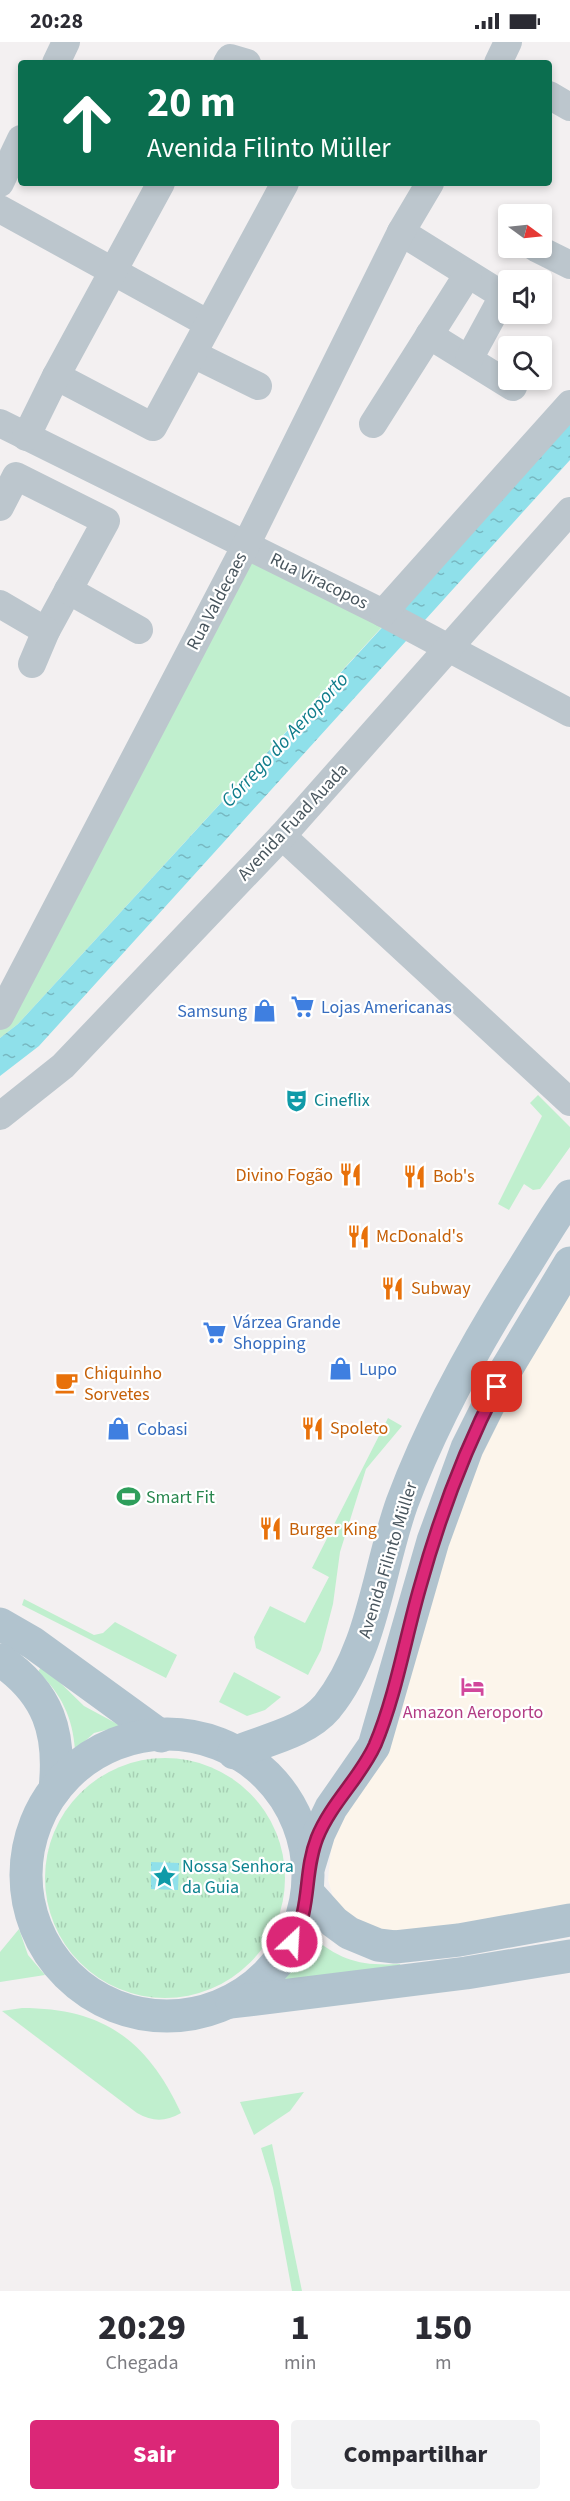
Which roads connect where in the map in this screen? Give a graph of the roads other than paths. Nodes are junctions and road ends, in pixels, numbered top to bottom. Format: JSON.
{"nodes":[{"id":1,"x":66,"y":42,"type":"edge"},
{"id":2,"x":508,"y":42,"type":"edge"},
{"id":3,"x":57,"y":60,"type":"edge"},
{"id":4,"x":499,"y":60,"type":"edge"},
{"id":5,"x":552,"y":97,"type":"edge"},
{"id":6,"x":570,"y":107,"type":"edge"},
{"id":7,"x":0,"y":132,"type":"edge"},
{"id":8,"x":18,"y":139,"type":"edge"},
{"id":9,"x":18,"y":146,"type":"edge"},
{"id":10,"x":0,"y":183,"type":"edge"},
{"id":11,"x":159,"y":186,"type":"edge"},
{"id":12,"x":283,"y":186,"type":"edge"},
{"id":13,"x":428,"y":186,"type":"edge"},
{"id":14,"x":0,"y":209,"type":"edge"},
{"id":15,"x":401,"y":232,"type":"junction"},
{"id":16,"x":552,"y":256,"type":"edge"},
{"id":17,"x":570,"y":265,"type":"edge"},
{"id":18,"x":113,"y":271,"type":"junction"},
{"id":19,"x":468,"y":274,"type":"junction"},
{"id":20,"x":498,"y":284,"type":"edge"},
{"id":21,"x":498,"y":306,"type":"edge"},
{"id":22,"x":207,"y":323,"type":"junction"},
{"id":23,"x":429,"y":335,"type":"junction"},
{"id":24,"x":193,"y":354,"type":"junction"},
{"id":25,"x":469,"y":359,"type":"junction"},
{"id":26,"x":56,"y":376,"type":"junction"},
{"id":27,"x":498,"y":377,"type":"edge"},
{"id":28,"x":258,"y":386,"type":"dead end"},
{"id":29,"x":570,"y":404,"type":"edge"},
{"id":30,"x":0,"y":423,"type":"edge"},
{"id":31,"x":373,"y":424,"type":"dead end"},
{"id":32,"x":26,"y":437,"type":"junction"},
{"id":33,"x":0,"y":507,"type":"edge"},
{"id":34,"x":570,"y":511,"type":"edge"},
{"id":35,"x":246,"y":545,"type":"junction"},
{"id":36,"x":68,"y":590,"type":"junction"},
{"id":37,"x":0,"y":604,"type":"edge"},
{"id":38,"x":383,"y":613,"type":"junction"},
{"id":39,"x":46,"y":630,"type":"junction"},
{"id":40,"x":139,"y":630,"type":"dead end"},
{"id":41,"x":450,"y":649,"type":"junction"},
{"id":42,"x":32,"y":664,"type":"dead end"},
{"id":43,"x":570,"y":712,"type":"edge"},
{"id":44,"x":282,"y":836,"type":"junction"},
{"id":45,"x":0,"y":1016,"type":"edge"},
{"id":46,"x":570,"y":1102,"type":"edge"},
{"id":47,"x":0,"y":1116,"type":"edge"},
{"id":48,"x":570,"y":1196,"type":"edge"},
{"id":49,"x":570,"y":1263,"type":"edge"},
{"id":50,"x":0,"y":1624,"type":"edge"},
{"id":51,"x":0,"y":1660,"type":"edge"},
{"id":52,"x":161,"y":1736,"type":"junction"},
{"id":53,"x":234,"y":1753,"type":"junction"},
{"id":54,"x":55,"y":1789,"type":"junction"},
{"id":55,"x":308,"y":1880,"type":"junction"},
{"id":56,"x":570,"y":1920,"type":"edge"},
{"id":57,"x":570,"y":1956,"type":"edge"},
{"id":58,"x":225,"y":2003,"type":"junction"}],
"edges":[{"from":1,"to":3,"type":"street"},
{"from":2,"to":4,"type":"street"},
{"from":5,"to":6,"type":"street"},
{"from":7,"to":8,"type":"street"},
{"from":9,"to":10,"type":"street"},
{"from":11,"to":18,"type":"street"},
{"from":12,"to":22,"type":"street"},
{"from":13,"to":15,"type":"street","name":"Rua Valdecaes"},
{"from":14,"to":18,"type":"street"},
{"from":15,"to":19,"type":"street"},
{"from":15,"to":35,"type":"street","name":"Rua Valdecaes"},
{"from":16,"to":17,"type":"street"},
{"from":18,"to":22,"type":"street"},
{"from":18,"to":26,"type":"street"},
{"from":19,"to":20,"type":"street"},
{"from":19,"to":23,"type":"street"},
{"from":21,"to":25,"type":"street"},
{"from":22,"to":24,"type":"street"},
{"from":23,"to":25,"type":"street"},
{"from":23,"to":31,"type":"street"},
{"from":24,"to":26,"type":"street"},
{"from":24,"to":28,"type":"street"},
{"from":25,"to":27,"type":"street"},
{"from":26,"to":32,"type":"street"},
{"from":29,"to":38,"type":"street"},
{"from":30,"to":32,"type":"street","name":"Rua Viracopos"},
{"from":32,"to":35,"type":"street","name":"Rua Viracopos"},
{"from":33,"to":36,"type":"street"},
{"from":34,"to":41,"type":"street","name":"Avenida Fuad Auada"},
{"from":35,"to":38,"type":"street","name":"Rua Viracopos"},
{"from":35,"to":45,"type":"street","name":"Rua Valdecaes"},
{"from":36,"to":39,"type":"street"},
{"from":36,"to":40,"type":"street"},
{"from":37,"to":39,"type":"street"},
{"from":38,"to":41,"type":"street","name":"Rua Viracopos"},
{"from":39,"to":42,"type":"street"},
{"from":41,"to":43,"type":"street","name":"Rua Viracopos"},
{"from":41,"to":44,"type":"street","name":"Avenida Fuad Auada"},
{"from":44,"to":46,"type":"street"},
{"from":44,"to":47,"type":"street","name":"Avenida Fuad Auada"},
{"from":48,"to":53,"type":"main road","name":"Avenida Filinto Müller"},
{"from":49,"to":55,"type":"main road","name":"Avenida Filinto Müller"},
{"from":50,"to":52,"type":"main road"},
{"from":51,"to":54,"type":"main road"},
{"from":52,"to":53,"type":"main road"},
{"from":52,"to":54,"type":"main road"},
{"from":53,"to":55,"type":"main road"},
{"from":54,"to":58,"type":"main road"},
{"from":55,"to":56,"type":"main road"},
{"from":55,"to":58,"type":"main road","name":"Avenida Filinto Müller"},
{"from":57,"to":58,"type":"main road"}]}
